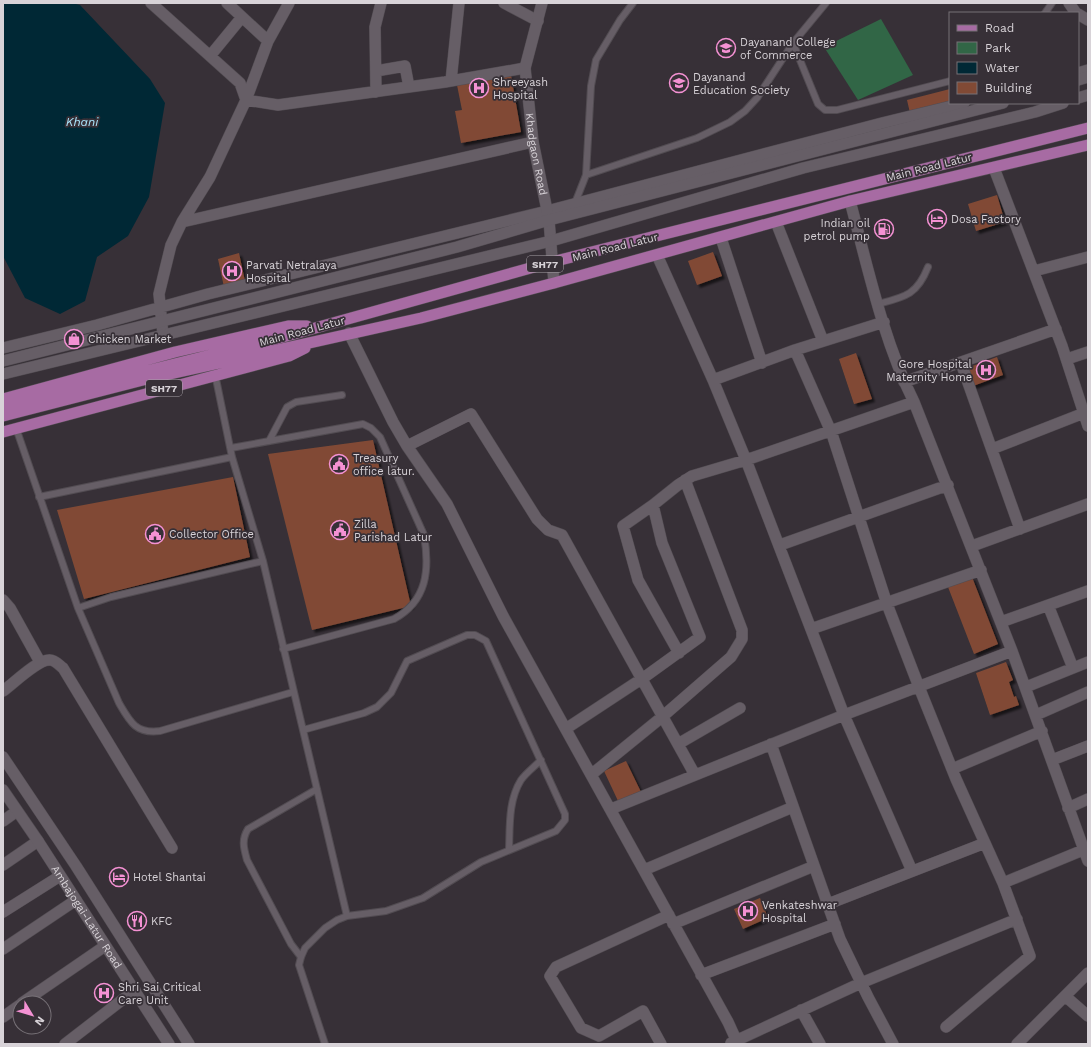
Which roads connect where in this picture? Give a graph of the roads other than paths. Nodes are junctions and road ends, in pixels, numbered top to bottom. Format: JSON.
{"nodes":[{"id":1,"x":150,"y":3,"type":"edge"},
{"id":2,"x":227,"y":3,"type":"edge"},
{"id":3,"x":289,"y":3,"type":"edge"},
{"id":4,"x":381,"y":3,"type":"edge"},
{"id":5,"x":459,"y":3,"type":"edge"},
{"id":6,"x":504,"y":3,"type":"edge"},
{"id":7,"x":542,"y":3,"type":"edge"},
{"id":8,"x":633,"y":3,"type":"edge"},
{"id":9,"x":826,"y":3,"type":"edge"},
{"id":10,"x":1052,"y":3,"type":"edge"},
{"id":11,"x":1069,"y":3,"type":"edge"},
{"id":12,"x":1046,"y":12,"type":"edge"},
{"id":13,"x":1076,"y":12,"type":"edge"},
{"id":14,"x":1079,"y":15,"type":"edge"},
{"id":15,"x":242,"y":17,"type":"junction"},
{"id":16,"x":1088,"y":20,"type":"edge"},
{"id":17,"x":538,"y":21,"type":"junction"},
{"id":18,"x":268,"y":42,"type":"junction"},
{"id":19,"x":793,"y":43,"type":"junction"},
{"id":20,"x":210,"y":56,"type":"junction"},
{"id":21,"x":525,"y":68,"type":"junction"},
{"id":22,"x":376,"y":71,"type":"junction"},
{"id":23,"x":451,"y":81,"type":"junction"},
{"id":24,"x":949,"y":81,"type":"edge"},
{"id":25,"x":409,"y":87,"type":"junction"},
{"id":26,"x":376,"y":92,"type":"junction"},
{"id":27,"x":246,"y":100,"type":"junction"},
{"id":28,"x":960,"y":104,"type":"edge"},
{"id":29,"x":999,"y":104,"type":"edge"},
{"id":30,"x":1007,"y":104,"type":"edge"},
{"id":31,"x":1060,"y":104,"type":"edge"},
{"id":32,"x":1011,"y":118,"type":"junction"},
{"id":33,"x":1088,"y":128,"type":"edge"},
{"id":34,"x":533,"y":142,"type":"junction"},
{"id":35,"x":1088,"y":145,"type":"edge"},
{"id":36,"x":994,"y":168,"type":"junction"},
{"id":37,"x":586,"y":175,"type":"junction"},
{"id":38,"x":850,"y":201,"type":"junction"},
{"id":39,"x":575,"y":203,"type":"junction"},
{"id":40,"x":548,"y":215,"type":"junction"},
{"id":41,"x":182,"y":222,"type":"junction"},
{"id":42,"x":776,"y":222,"type":"junction"},
{"id":43,"x":721,"y":238,"type":"junction"},
{"id":44,"x":551,"y":241,"type":"junction"},
{"id":45,"x":657,"y":255,"type":"junction"},
{"id":46,"x":1088,"y":257,"type":"edge"},
{"id":47,"x":552,"y":262,"type":"junction"},
{"id":48,"x":928,"y":267,"type":"dead end"},
{"id":49,"x":1034,"y":271,"type":"junction"},
{"id":50,"x":554,"y":283,"type":"junction"},
{"id":51,"x":878,"y":304,"type":"junction"},
{"id":52,"x":160,"y":308,"type":"junction"},
{"id":53,"x":161,"y":322,"type":"junction"},
{"id":54,"x":884,"y":322,"type":"junction"},
{"id":55,"x":319,"y":326,"type":"junction"},
{"id":56,"x":1056,"y":329,"type":"junction"},
{"id":57,"x":348,"y":333,"type":"junction"},
{"id":58,"x":163,"y":335,"type":"junction"},
{"id":59,"x":324,"y":339,"type":"junction"},
{"id":60,"x":823,"y":341,"type":"junction"},
{"id":61,"x":3,"y":348,"type":"edge"},
{"id":62,"x":795,"y":350,"type":"junction"},
{"id":63,"x":1088,"y":352,"type":"edge"},
{"id":64,"x":1066,"y":359,"type":"junction"},
{"id":65,"x":3,"y":361,"type":"edge"},
{"id":66,"x":762,"y":363,"type":"junction"},
{"id":67,"x":961,"y":363,"type":"junction"},
{"id":68,"x":3,"y":374,"type":"edge"},
{"id":69,"x":215,"y":374,"type":"junction"},
{"id":70,"x":713,"y":380,"type":"junction"},
{"id":71,"x":904,"y":382,"type":"junction"},
{"id":72,"x":342,"y":395,"type":"dead end"},
{"id":73,"x":3,"y":399,"type":"edge"},
{"id":74,"x":914,"y":402,"type":"junction"},
{"id":75,"x":3,"y":407,"type":"edge"},
{"id":76,"x":1084,"y":413,"type":"junction"},
{"id":77,"x":3,"y":416,"type":"edge"},
{"id":78,"x":1088,"y":426,"type":"edge"},
{"id":79,"x":16,"y":428,"type":"junction"},
{"id":80,"x":831,"y":431,"type":"junction"},
{"id":81,"x":3,"y":432,"type":"edge"},
{"id":82,"x":269,"y":441,"type":"junction"},
{"id":83,"x":407,"y":446,"type":"junction"},
{"id":84,"x":231,"y":448,"type":"junction"},
{"id":85,"x":992,"y":449,"type":"junction"},
{"id":86,"x":232,"y":457,"type":"junction"},
{"id":87,"x":746,"y":460,"type":"junction"},
{"id":88,"x":685,"y":480,"type":"junction"},
{"id":89,"x":948,"y":485,"type":"junction"},
{"id":90,"x":38,"y":497,"type":"junction"},
{"id":91,"x":1088,"y":504,"type":"edge"},
{"id":92,"x":653,"y":505,"type":"junction"},
{"id":93,"x":859,"y":517,"type":"junction"},
{"id":94,"x":1020,"y":529,"type":"junction"},
{"id":95,"x":780,"y":545,"type":"junction"},
{"id":96,"x":972,"y":546,"type":"junction"},
{"id":97,"x":263,"y":561,"type":"junction"},
{"id":98,"x":981,"y":570,"type":"junction"},
{"id":99,"x":1088,"y":591,"type":"edge"},
{"id":100,"x":3,"y":600,"type":"edge"},
{"id":101,"x":887,"y":603,"type":"junction"},
{"id":102,"x":1048,"y":605,"type":"junction"},
{"id":103,"x":78,"y":608,"type":"junction"},
{"id":104,"x":1001,"y":622,"type":"junction"},
{"id":105,"x":811,"y":629,"type":"junction"},
{"id":106,"x":282,"y":649,"type":"junction"},
{"id":107,"x":1012,"y":651,"type":"junction"},
{"id":108,"x":678,"y":653,"type":"junction"},
{"id":109,"x":40,"y":662,"type":"junction"},
{"id":110,"x":1088,"y":662,"type":"edge"},
{"id":111,"x":1073,"y":668,"type":"junction"},
{"id":112,"x":642,"y":680,"type":"junction"},
{"id":113,"x":919,"y":686,"type":"junction"},
{"id":114,"x":1026,"y":687,"type":"junction"},
{"id":115,"x":3,"y":691,"type":"edge"},
{"id":116,"x":293,"y":692,"type":"junction"},
{"id":117,"x":1088,"y":692,"type":"edge"},
{"id":118,"x":740,"y":708,"type":"dead end"},
{"id":119,"x":1036,"y":714,"type":"junction"},
{"id":120,"x":844,"y":715,"type":"junction"},
{"id":121,"x":662,"y":717,"type":"junction"},
{"id":122,"x":566,"y":728,"type":"junction"},
{"id":123,"x":303,"y":730,"type":"junction"},
{"id":124,"x":1042,"y":731,"type":"junction"},
{"id":125,"x":678,"y":744,"type":"junction"},
{"id":126,"x":771,"y":744,"type":"junction"},
{"id":127,"x":1088,"y":746,"type":"edge"},
{"id":128,"x":3,"y":757,"type":"edge"},
{"id":129,"x":541,"y":760,"type":"junction"},
{"id":130,"x":1052,"y":760,"type":"junction"},
{"id":131,"x":952,"y":769,"type":"junction"},
{"id":132,"x":592,"y":774,"type":"junction"},
{"id":133,"x":695,"y":775,"type":"junction"},
{"id":134,"x":317,"y":789,"type":"junction"},
{"id":135,"x":3,"y":790,"type":"edge"},
{"id":136,"x":1088,"y":799,"type":"edge"},
{"id":137,"x":793,"y":807,"type":"junction"},
{"id":138,"x":1068,"y":808,"type":"junction"},
{"id":139,"x":611,"y":809,"type":"junction"},
{"id":140,"x":18,"y":811,"type":"junction"},
{"id":141,"x":3,"y":821,"type":"edge"},
{"id":142,"x":38,"y":841,"type":"junction"},
{"id":143,"x":985,"y":843,"type":"junction"},
{"id":144,"x":172,"y":848,"type":"dead end"},
{"id":145,"x":1085,"y":849,"type":"edge"},
{"id":146,"x":509,"y":850,"type":"junction"},
{"id":147,"x":1088,"y":861,"type":"edge"},
{"id":148,"x":3,"y":865,"type":"edge"},
{"id":149,"x":814,"y":866,"type":"junction"},
{"id":150,"x":644,"y":870,"type":"junction"},
{"id":151,"x":912,"y":871,"type":"junction"},
{"id":152,"x":60,"y":876,"type":"junction"},
{"id":153,"x":1004,"y":883,"type":"junction"},
{"id":154,"x":76,"y":900,"type":"junction"},
{"id":155,"x":828,"y":904,"type":"junction"},
{"id":156,"x":3,"y":912,"type":"edge"},
{"id":157,"x":347,"y":916,"type":"junction"},
{"id":158,"x":671,"y":919,"type":"junction"},
{"id":159,"x":1017,"y":919,"type":"junction"},
{"id":160,"x":835,"y":924,"type":"junction"},
{"id":161,"x":105,"y":946,"type":"junction"},
{"id":162,"x":3,"y":949,"type":"edge"},
{"id":163,"x":301,"y":957,"type":"junction"},
{"id":164,"x":1088,"y":973,"type":"edge"},
{"id":165,"x":701,"y":975,"type":"junction"},
{"id":166,"x":861,"y":983,"type":"junction"},
{"id":167,"x":135,"y":990,"type":"junction"},
{"id":168,"x":34,"y":995,"type":"edge"},
{"id":169,"x":1065,"y":996,"type":"junction"},
{"id":170,"x":801,"y":1010,"type":"junction"},
{"id":171,"x":12,"y":1011,"type":"edge"},
{"id":172,"x":1088,"y":1016,"type":"edge"},
{"id":173,"x":3,"y":1017,"type":"edge"},
{"id":174,"x":946,"y":1027,"type":"dead end"},
{"id":175,"x":735,"y":1043,"type":"edge"},
{"id":176,"x":65,"y":1044,"type":"edge"},
{"id":177,"x":168,"y":1044,"type":"edge"},
{"id":178,"x":189,"y":1044,"type":"edge"},
{"id":179,"x":325,"y":1044,"type":"edge"},
{"id":180,"x":661,"y":1044,"type":"edge"},
{"id":181,"x":820,"y":1044,"type":"edge"},
{"id":182,"x":893,"y":1044,"type":"edge"},
{"id":183,"x":1017,"y":1044,"type":"edge"}],
"edges":[{"from":1,"to":20,"type":"street"},
{"from":2,"to":15,"type":"street"},
{"from":3,"to":18,"type":"street"},
{"from":4,"to":22,"type":"street"},
{"from":5,"to":23,"type":"street"},
{"from":6,"to":17,"type":"street"},
{"from":7,"to":17,"type":"street","name":"Khadgaon Road"},
{"from":8,"to":37,"type":"lane"},
{"from":9,"to":19,"type":"lane"},
{"from":10,"to":12,"type":"lane"},
{"from":11,"to":13,"type":"street"},
{"from":14,"to":16,"type":"street"},
{"from":15,"to":18,"type":"street"},
{"from":15,"to":20,"type":"street"},
{"from":17,"to":21,"type":"street","name":"Khadgaon Road"},
{"from":18,"to":27,"type":"street"},
{"from":19,"to":24,"type":"lane"},
{"from":19,"to":37,"type":"lane"},
{"from":20,"to":27,"type":"street"},
{"from":21,"to":23,"type":"street"},
{"from":21,"to":34,"type":"street","name":"Khadgaon Road"},
{"from":22,"to":25,"type":"street"},
{"from":22,"to":26,"type":"street"},
{"from":23,"to":25,"type":"street"},
{"from":25,"to":26,"type":"street"},
{"from":26,"to":27,"type":"street"},
{"from":27,"to":41,"type":"street"},
{"from":28,"to":39,"type":"street"},
{"from":29,"to":40,"type":"street"},
{"from":30,"to":32,"type":"street"},
{"from":31,"to":32,"type":"street"},
{"from":32,"to":44,"type":"street"},
{"from":33,"to":47,"type":"main road","name":"Main Road Latur","number":"SH77"},
{"from":34,"to":40,"type":"street","name":"Khadgaon Road"},
{"from":34,"to":41,"type":"street"},
{"from":35,"to":36,"type":"main road","name":"Main Road Latur","number":"SH77"},
{"from":36,"to":38,"type":"main road","name":"Main Road Latur","number":"SH77"},
{"from":36,"to":49,"type":"street"},
{"from":37,"to":39,"type":"lane"},
{"from":38,"to":42,"type":"main road","name":"Main Road Latur","number":"SH77"},
{"from":38,"to":51,"type":"street"},
{"from":39,"to":40,"type":"street"},
{"from":40,"to":44,"type":"street","name":"Khadgaon Road"},
{"from":40,"to":52,"type":"street"},
{"from":40,"to":53,"type":"street"},
{"from":41,"to":52,"type":"street"},
{"from":42,"to":43,"type":"main road","name":"Main Road Latur","number":"SH77"},
{"from":42,"to":60,"type":"street"},
{"from":43,"to":45,"type":"main road","name":"Main Road Latur","number":"SH77"},
{"from":43,"to":66,"type":"street"},
{"from":44,"to":47,"type":"street","name":"Khadgaon Road"},
{"from":44,"to":58,"type":"street"},
{"from":45,"to":50,"type":"main road","name":"Main Road Latur","number":"SH77"},
{"from":45,"to":70,"type":"street"},
{"from":46,"to":49,"type":"street"},
{"from":47,"to":50,"type":"street","name":"Khadgaon Road"},
{"from":47,"to":55,"type":"main road","name":"Main Road Latur","number":"SH77"},
{"from":48,"to":51,"type":"lane"},
{"from":49,"to":56,"type":"street"},
{"from":50,"to":57,"type":"main road","name":"Main Road Latur","number":"SH77"},
{"from":51,"to":54,"type":"street"},
{"from":52,"to":53,"type":"street"},
{"from":52,"to":61,"type":"street"},
{"from":53,"to":58,"type":"street"},
{"from":53,"to":65,"type":"street"},
{"from":54,"to":60,"type":"street"},
{"from":54,"to":71,"type":"street"},
{"from":55,"to":73,"type":"main road","number":"SH77"},
{"from":55,"to":75,"type":"main road","name":"Main Road Latur","number":"SH77"},
{"from":56,"to":64,"type":"street"},
{"from":56,"to":67,"type":"street"},
{"from":57,"to":59,"type":"main road","name":"Main Road Latur","number":"SH77"},
{"from":57,"to":83,"type":"street"},
{"from":58,"to":68,"type":"street"},
{"from":59,"to":69,"type":"main road","number":"SH77"},
{"from":59,"to":77,"type":"main road","name":"Main Road Latur","number":"SH77"},
{"from":60,"to":62,"type":"street"},
{"from":62,"to":66,"type":"street"},
{"from":62,"to":80,"type":"street"},
{"from":63,"to":64,"type":"street"},
{"from":64,"to":76,"type":"street"},
{"from":66,"to":70,"type":"street"},
{"from":67,"to":71,"type":"street"},
{"from":67,"to":85,"type":"street"},
{"from":69,"to":79,"type":"main road","number":"SH77"},
{"from":69,"to":84,"type":"lane"},
{"from":70,"to":87,"type":"street"},
{"from":71,"to":74,"type":"street"},
{"from":72,"to":82,"type":"lane"},
{"from":74,"to":80,"type":"street"},
{"from":74,"to":89,"type":"street"},
{"from":76,"to":78,"type":"street"},
{"from":76,"to":85,"type":"street"},
{"from":79,"to":81,"type":"main road","number":"SH77"},
{"from":79,"to":90,"type":"lane"},
{"from":80,"to":87,"type":"street"},
{"from":80,"to":93,"type":"street"},
{"from":82,"to":84,"type":"lane"},
{"from":82,"to":106,"type":"lane"},
{"from":83,"to":112,"type":"street"},
{"from":83,"to":122,"type":"street"},
{"from":84,"to":86,"type":"lane"},
{"from":85,"to":94,"type":"street"},
{"from":86,"to":90,"type":"lane"},
{"from":86,"to":97,"type":"lane"},
{"from":87,"to":88,"type":"street"},
{"from":87,"to":95,"type":"street"},
{"from":88,"to":92,"type":"street"},
{"from":88,"to":121,"type":"street"},
{"from":89,"to":93,"type":"street"},
{"from":89,"to":96,"type":"street"},
{"from":90,"to":103,"type":"lane"},
{"from":91,"to":94,"type":"street"},
{"from":92,"to":108,"type":"street"},
{"from":92,"to":108,"type":"street"},
{"from":93,"to":95,"type":"street"},
{"from":93,"to":101,"type":"street"},
{"from":94,"to":96,"type":"street"},
{"from":95,"to":105,"type":"street"},
{"from":96,"to":98,"type":"street"},
{"from":97,"to":103,"type":"lane"},
{"from":97,"to":106,"type":"lane"},
{"from":98,"to":101,"type":"street"},
{"from":98,"to":104,"type":"street"},
{"from":99,"to":102,"type":"street"},
{"from":100,"to":109,"type":"street"},
{"from":101,"to":105,"type":"street"},
{"from":101,"to":113,"type":"street"},
{"from":102,"to":104,"type":"street"},
{"from":102,"to":111,"type":"street"},
{"from":103,"to":116,"type":"lane"},
{"from":104,"to":107,"type":"street"},
{"from":105,"to":120,"type":"street"},
{"from":106,"to":116,"type":"lane"},
{"from":107,"to":113,"type":"street"},
{"from":107,"to":114,"type":"street"},
{"from":108,"to":112,"type":"street"},
{"from":109,"to":115,"type":"street"},
{"from":109,"to":144,"type":"street"},
{"from":110,"to":111,"type":"street"},
{"from":111,"to":114,"type":"street"},
{"from":112,"to":121,"type":"street"},
{"from":112,"to":122,"type":"street"},
{"from":113,"to":120,"type":"street"},
{"from":113,"to":131,"type":"street"},
{"from":114,"to":119,"type":"street"},
{"from":116,"to":123,"type":"lane"},
{"from":117,"to":119,"type":"street"},
{"from":118,"to":125,"type":"street"},
{"from":119,"to":124,"type":"street"},
{"from":120,"to":126,"type":"street"},
{"from":120,"to":151,"type":"street"},
{"from":121,"to":125,"type":"street"},
{"from":121,"to":132,"type":"street"},
{"from":122,"to":132,"type":"street"},
{"from":123,"to":129,"type":"lane"},
{"from":123,"to":134,"type":"lane"},
{"from":124,"to":130,"type":"street"},
{"from":124,"to":131,"type":"street"},
{"from":125,"to":133,"type":"street"},
{"from":126,"to":133,"type":"street"},
{"from":126,"to":137,"type":"street"},
{"from":127,"to":130,"type":"street"},
{"from":128,"to":178,"type":"street"},
{"from":129,"to":146,"type":"lane"},
{"from":129,"to":146,"type":"lane"},
{"from":130,"to":138,"type":"street"},
{"from":131,"to":143,"type":"street"},
{"from":132,"to":139,"type":"street"},
{"from":133,"to":139,"type":"street"},
{"from":134,"to":157,"type":"lane"},
{"from":134,"to":163,"type":"lane"},
{"from":135,"to":140,"type":"street","name":"Ambajogai-Latur Road"},
{"from":136,"to":138,"type":"street"},
{"from":137,"to":149,"type":"street"},
{"from":137,"to":150,"type":"street"},
{"from":138,"to":145,"type":"street"},
{"from":139,"to":150,"type":"street"},
{"from":140,"to":141,"type":"street"},
{"from":140,"to":142,"type":"street","name":"Ambajogai-Latur Road"},
{"from":142,"to":148,"type":"street"},
{"from":142,"to":152,"type":"street","name":"Ambajogai-Latur Road"},
{"from":143,"to":151,"type":"street"},
{"from":143,"to":153,"type":"street"},
{"from":145,"to":147,"type":"street"},
{"from":145,"to":153,"type":"street"},
{"from":146,"to":157,"type":"lane"},
{"from":149,"to":155,"type":"street"},
{"from":149,"to":158,"type":"street"},
{"from":150,"to":158,"type":"street"},
{"from":151,"to":155,"type":"street"},
{"from":152,"to":154,"type":"street","name":"Ambajogai-Latur Road"},
{"from":152,"to":156,"type":"street"},
{"from":153,"to":159,"type":"street"},
{"from":154,"to":161,"type":"street","name":"Ambajogai-Latur Road"},
{"from":154,"to":162,"type":"street"},
{"from":155,"to":160,"type":"street"},
{"from":157,"to":163,"type":"lane"},
{"from":158,"to":165,"type":"street"},
{"from":158,"to":180,"type":"street"},
{"from":159,"to":166,"type":"street"},
{"from":159,"to":174,"type":"street"},
{"from":160,"to":165,"type":"street"},
{"from":160,"to":166,"type":"street"},
{"from":161,"to":167,"type":"street","name":"Ambajogai-Latur Road"},
{"from":161,"to":168,"type":"street"},
{"from":163,"to":179,"type":"lane"},
{"from":164,"to":169,"type":"street"},
{"from":165,"to":175,"type":"street"},
{"from":166,"to":170,"type":"street"},
{"from":166,"to":182,"type":"street"},
{"from":167,"to":176,"type":"street"},
{"from":167,"to":177,"type":"street","name":"Ambajogai-Latur Road"},
{"from":169,"to":172,"type":"street"},
{"from":169,"to":183,"type":"street"},
{"from":170,"to":175,"type":"street"},
{"from":170,"to":181,"type":"street"},
{"from":171,"to":173,"type":"street"}]}
